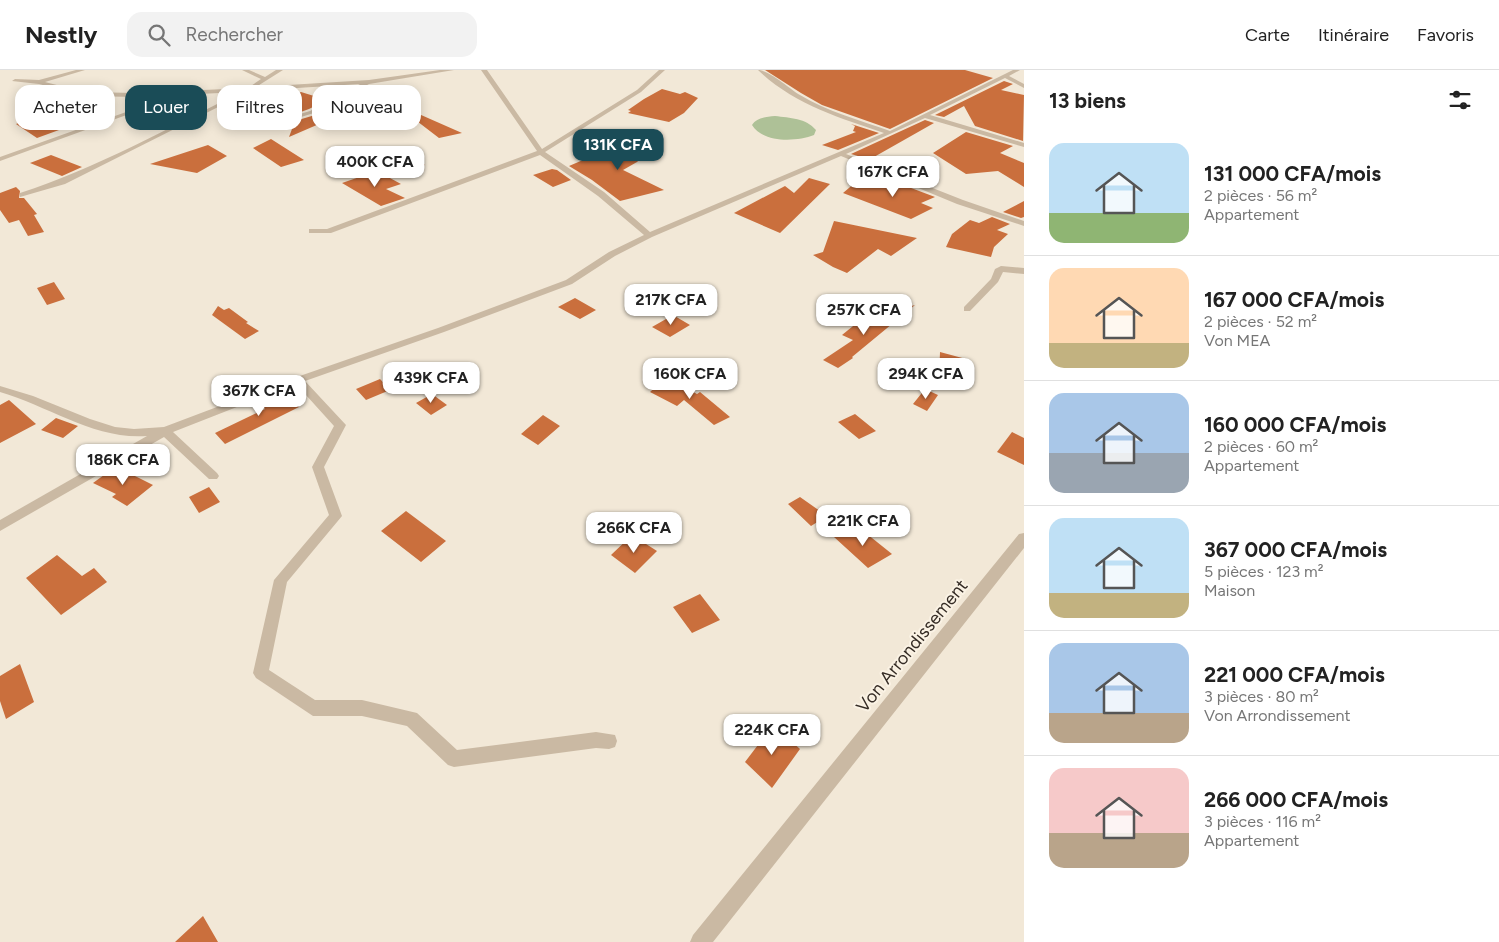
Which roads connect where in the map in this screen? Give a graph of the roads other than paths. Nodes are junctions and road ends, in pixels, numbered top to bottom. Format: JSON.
{"nodes":[{"id":1,"x":82,"y":70,"type":"edge"},
{"id":2,"x":245,"y":70,"type":"edge"},
{"id":3,"x":280,"y":70,"type":"edge"},
{"id":4,"x":451,"y":70,"type":"edge"},
{"id":5,"x":484,"y":70,"type":"edge"},
{"id":6,"x":662,"y":70,"type":"edge"},
{"id":7,"x":760,"y":70,"type":"edge"},
{"id":8,"x":1008,"y":73,"type":"edge"},
{"id":9,"x":265,"y":79,"type":"junction"},
{"id":10,"x":15,"y":80,"type":"dead end"},
{"id":11,"x":39,"y":82,"type":"junction"},
{"id":12,"x":369,"y":82,"type":"junction"},
{"id":13,"x":256,"y":85,"type":"edge"},
{"id":14,"x":302,"y":86,"type":"edge"},
{"id":15,"x":1024,"y":86,"type":"edge"},
{"id":16,"x":125,"y":94,"type":"edge"},
{"id":17,"x":217,"y":106,"type":"edge"},
{"id":18,"x":125,"y":114,"type":"edge"},
{"id":19,"x":302,"y":115,"type":"edge"},
{"id":20,"x":926,"y":116,"type":"junction"},
{"id":21,"x":890,"y":133,"type":"junction"},
{"id":22,"x":1024,"y":145,"type":"edge"},
{"id":23,"x":540,"y":152,"type":"junction"},
{"id":24,"x":842,"y":154,"type":"junction"},
{"id":25,"x":0,"y":159,"type":"edge"},
{"id":26,"x":23,"y":196,"type":"dead end"},
{"id":27,"x":1024,"y":224,"type":"edge"},
{"id":28,"x":312,"y":231,"type":"dead end"},
{"id":29,"x":649,"y":235,"type":"junction"},
{"id":30,"x":1024,"y":271,"type":"edge"},
{"id":31,"x":967,"y":309,"type":"dead end"},
{"id":32,"x":298,"y":380,"type":"junction"},
{"id":33,"x":0,"y":389,"type":"edge"},
{"id":34,"x":165,"y":431,"type":"junction"},
{"id":35,"x":213,"y":476,"type":"dead end"},
{"id":36,"x":5,"y":524,"type":"edge"},
{"id":37,"x":0,"y":533,"type":"edge"},
{"id":38,"x":1024,"y":538,"type":"edge"},
{"id":39,"x":609,"y":741,"type":"dead end"},
{"id":40,"x":700,"y":942,"type":"edge"}],
"edges":[{"from":1,"to":11,"type":"street"},
{"from":2,"to":9,"type":"street"},
{"from":3,"to":9,"type":"street"},
{"from":4,"to":12,"type":"street"},
{"from":5,"to":23,"type":"street"},
{"from":6,"to":23,"type":"street"},
{"from":7,"to":21,"type":"street"},
{"from":8,"to":15,"type":"street"},
{"from":8,"to":20,"type":"street"},
{"from":9,"to":13,"type":"street"},
{"from":10,"to":11,"type":"street"},
{"from":11,"to":16,"type":"street"},
{"from":12,"to":14,"type":"street"},
{"from":12,"to":19,"type":"street"},
{"from":17,"to":26,"type":"street"},
{"from":18,"to":25,"type":"street"},
{"from":20,"to":21,"type":"street"},
{"from":20,"to":22,"type":"street"},
{"from":21,"to":24,"type":"street"},
{"from":23,"to":28,"type":"street"},
{"from":23,"to":29,"type":"street"},
{"from":24,"to":27,"type":"street"},
{"from":24,"to":29,"type":"street"},
{"from":29,"to":32,"type":"street"},
{"from":30,"to":31,"type":"street"},
{"from":32,"to":34,"type":"street"},
{"from":32,"to":39,"type":"street"},
{"from":33,"to":34,"type":"street"},
{"from":34,"to":35,"type":"street"},
{"from":34,"to":36,"type":"street"},
{"from":36,"to":37,"type":"street"},
{"from":38,"to":40,"type":"street","name":"Von Arrondissement"}]}
